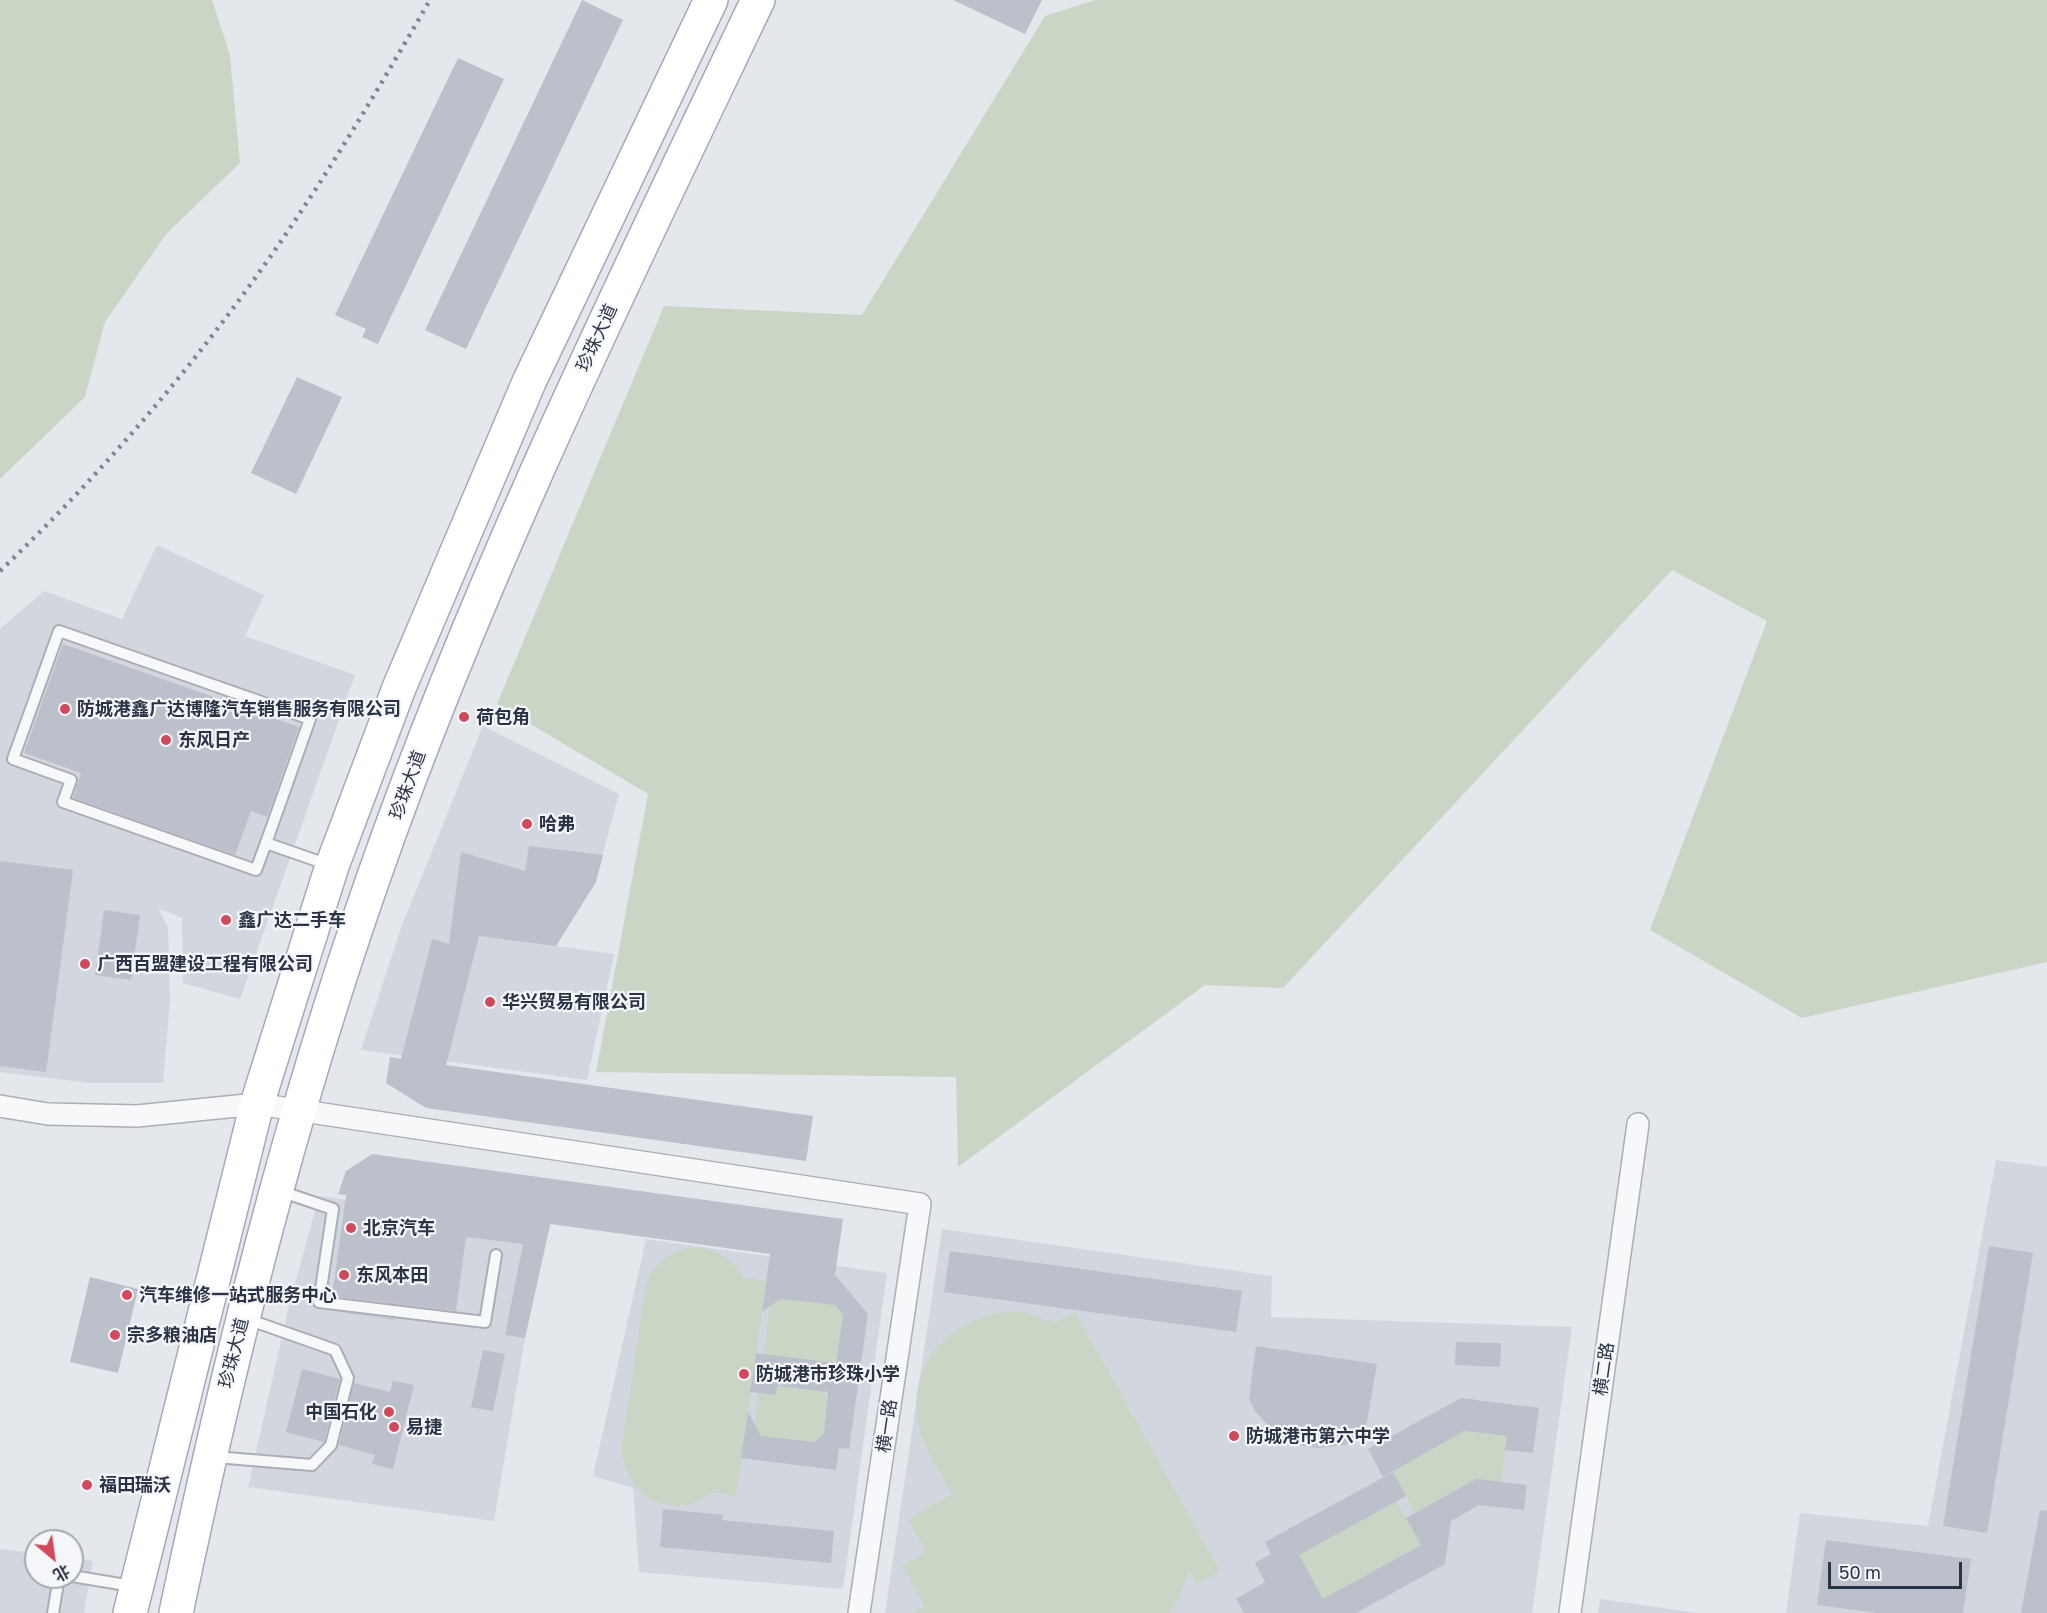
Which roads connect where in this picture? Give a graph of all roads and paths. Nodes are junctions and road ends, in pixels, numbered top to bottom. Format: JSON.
{"nodes":[{"id":1,"x":711,"y":0,"type":"edge"},
{"id":2,"x":758,"y":0,"type":"edge"},
{"id":3,"x":266,"y":843,"type":"junction"},
{"id":4,"x":332,"y":866,"type":"junction"},
{"id":5,"x":257,"y":1104,"type":"junction"},
{"id":6,"x":0,"y":1106,"type":"edge"},
{"id":7,"x":299,"y":1112,"type":"junction"},
{"id":8,"x":1638,"y":1124,"type":"dead end"},
{"id":9,"x":277,"y":1190,"type":"junction"},
{"id":10,"x":496,"y":1255,"type":"dead end"},
{"id":11,"x":242,"y":1317,"type":"junction"},
{"id":12,"x":209,"y":1457,"type":"junction"},
{"id":13,"x":84,"y":1581,"type":"edge"},
{"id":14,"x":57,"y":1589,"type":"edge"},
{"id":15,"x":133,"y":1600,"type":"edge"},
{"id":16,"x":53,"y":1613,"type":"edge"},
{"id":17,"x":176,"y":1613,"type":"edge"},
{"id":18,"x":859,"y":1613,"type":"edge"},
{"id":19,"x":1570,"y":1613,"type":"edge"}],
"edges":[{"from":1,"to":4,"type":"main road"},
{"from":2,"to":7,"type":"main road","name":"珍珠大道"},
{"from":3,"to":3,"type":"lane"},
{"from":3,"to":4,"type":"lane"},
{"from":4,"to":5,"type":"main road"},
{"from":5,"to":6,"type":"street"},
{"from":5,"to":7,"type":"street"},
{"from":5,"to":15,"type":"main road"},
{"from":7,"to":9,"type":"main road","name":"珍珠大道"},
{"from":7,"to":18,"type":"street","name":"横一路"},
{"from":8,"to":19,"type":"street","name":"横二路"},
{"from":9,"to":10,"type":"lane"},
{"from":9,"to":11,"type":"main road","name":"珍珠大道"},
{"from":11,"to":12,"type":"main road","name":"珍珠大道"},
{"from":11,"to":12,"type":"lane"},
{"from":12,"to":17,"type":"main road","name":"珍珠大道"},
{"from":13,"to":15,"type":"lane"},
{"from":14,"to":16,"type":"lane"}]}
